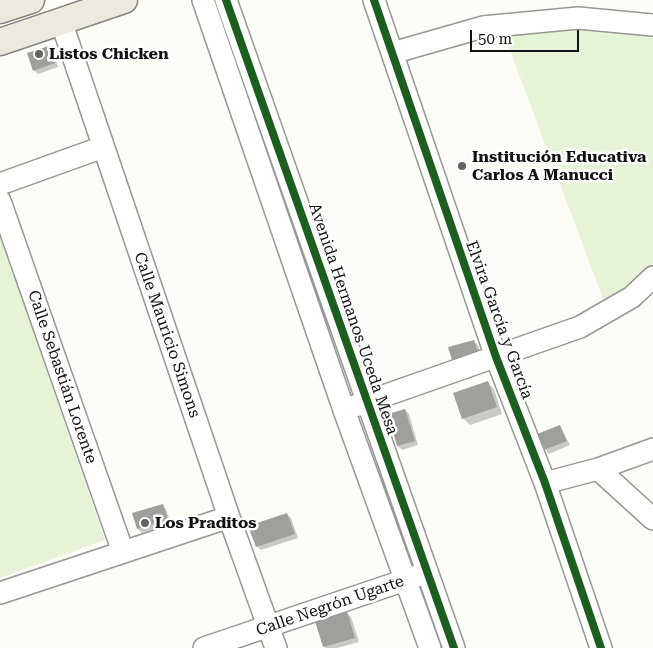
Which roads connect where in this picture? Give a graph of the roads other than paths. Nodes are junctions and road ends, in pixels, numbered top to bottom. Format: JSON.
{"nodes":[{"id":1,"x":31,"y":0,"type":"edge"},
{"id":2,"x":124,"y":0,"type":"edge"},
{"id":3,"x":203,"y":0,"type":"edge"},
{"id":4,"x":226,"y":0,"type":"edge"},
{"id":5,"x":374,"y":0,"type":"edge"},
{"id":6,"x":0,"y":10,"type":"edge"},
{"id":7,"x":61,"y":21,"type":"junction"},
{"id":8,"x":653,"y":25,"type":"edge"},
{"id":9,"x":0,"y":42,"type":"edge"},
{"id":10,"x":392,"y":53,"type":"junction"},
{"id":11,"x":103,"y":147,"type":"junction"},
{"id":12,"x":0,"y":184,"type":"edge"},
{"id":13,"x":0,"y":201,"type":"edge"},
{"id":14,"x":653,"y":277,"type":"edge"},
{"id":15,"x":496,"y":357,"type":"junction"},
{"id":16,"x":368,"y":402,"type":"junction"},
{"id":17,"x":344,"y":410,"type":"junction"},
{"id":18,"x":653,"y":449,"type":"edge"},
{"id":19,"x":598,"y":469,"type":"junction"},
{"id":20,"x":545,"y":483,"type":"junction"},
{"id":21,"x":229,"y":517,"type":"junction"},
{"id":22,"x":653,"y":519,"type":"edge"},
{"id":23,"x":123,"y":552,"type":"junction"},
{"id":24,"x":428,"y":573,"type":"junction"},
{"id":25,"x":406,"y":580,"type":"junction"},
{"id":26,"x":0,"y":593,"type":"edge"},
{"id":27,"x":269,"y":626,"type":"junction"},
{"id":28,"x":204,"y":648,"type":"edge"},
{"id":29,"x":276,"y":648,"type":"edge"},
{"id":30,"x":430,"y":648,"type":"edge"},
{"id":31,"x":454,"y":648,"type":"edge"},
{"id":32,"x":601,"y":648,"type":"edge"}],
"edges":[{"from":1,"to":6,"type":"main road"},
{"from":2,"to":7,"type":"main road"},
{"from":3,"to":17,"type":"street"},
{"from":4,"to":16,"type":"street","name":"Avenida Hermanos Uceda Mesa"},
{"from":5,"to":10,"type":"street","name":"Elvira García y García"},
{"from":7,"to":9,"type":"main road"},
{"from":7,"to":11,"type":"street","name":"Calle Mauricio Simons"},
{"from":8,"to":10,"type":"street"},
{"from":10,"to":15,"type":"street","name":"Elvira García y García"},
{"from":11,"to":12,"type":"street"},
{"from":11,"to":21,"type":"street","name":"Calle Mauricio Simons"},
{"from":13,"to":23,"type":"street","name":"Calle Sebastián Lorente"},
{"from":14,"to":15,"type":"street"},
{"from":15,"to":16,"type":"street"},
{"from":15,"to":20,"type":"street","name":"Elvira García y García"},
{"from":16,"to":17,"type":"street"},
{"from":16,"to":24,"type":"street","name":"Avenida Hermanos Uceda Mesa"},
{"from":17,"to":25,"type":"street"},
{"from":18,"to":19,"type":"street"},
{"from":19,"to":20,"type":"street"},
{"from":19,"to":22,"type":"street"},
{"from":20,"to":32,"type":"street","name":"Elvira García y García"},
{"from":21,"to":23,"type":"street"},
{"from":21,"to":27,"type":"street","name":"Calle Mauricio Simons"},
{"from":23,"to":26,"type":"street"},
{"from":24,"to":25,"type":"street","name":"Calle Negrón Ugarte"},
{"from":24,"to":31,"type":"street","name":"Avenida Hermanos Uceda Mesa"},
{"from":25,"to":27,"type":"street","name":"Calle Negrón Ugarte"},
{"from":25,"to":30,"type":"street"},
{"from":27,"to":28,"type":"street","name":"Calle Negrón Ugarte"},
{"from":27,"to":29,"type":"street","name":"Calle Mauricio Simons"}]}
